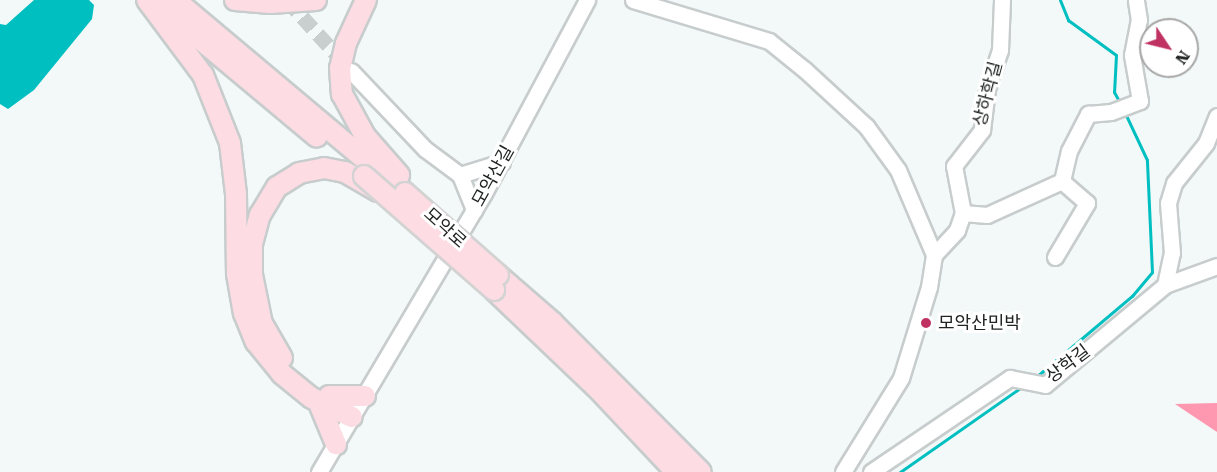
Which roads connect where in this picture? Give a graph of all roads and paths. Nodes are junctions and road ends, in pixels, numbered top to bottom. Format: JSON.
{"nodes":[{"id":1,"x":147,"y":0,"type":"edge"},
{"id":2,"x":153,"y":0,"type":"edge"},
{"id":3,"x":175,"y":0,"type":"edge"},
{"id":4,"x":235,"y":0,"type":"edge"},
{"id":5,"x":316,"y":0,"type":"edge"},
{"id":6,"x":366,"y":0,"type":"edge"},
{"id":7,"x":587,"y":0,"type":"edge"},
{"id":8,"x":633,"y":0,"type":"edge"},
{"id":9,"x":1002,"y":0,"type":"edge"},
{"id":10,"x":1136,"y":0,"type":"edge"},
{"id":11,"x":351,"y":71,"type":"tunnel mouth"},
{"id":12,"x":1217,"y":116,"type":"edge"},
{"id":13,"x":502,"y":162,"type":"junction"},
{"id":14,"x":460,"y":175,"type":"junction"},
{"id":15,"x":1062,"y":181,"type":"junction"},
{"id":16,"x":404,"y":202,"type":"junction"},
{"id":17,"x":474,"y":210,"type":"junction"},
{"id":18,"x":963,"y":213,"type":"junction"},
{"id":19,"x":438,"y":220,"type":"junction"},
{"id":20,"x":934,"y":255,"type":"junction"},
{"id":21,"x":1055,"y":257,"type":"dead end"},
{"id":22,"x":1217,"y":266,"type":"edge"},
{"id":23,"x":496,"y":282,"type":"junction"},
{"id":24,"x":1165,"y":285,"type":"junction"},
{"id":25,"x":365,"y":396,"type":"junction"},
{"id":26,"x":324,"y":399,"type":"junction"},
{"id":27,"x":352,"y":417,"type":"junction"},
{"id":28,"x":336,"y":444,"type":"junction"},
{"id":29,"x":320,"y":472,"type":"edge"},
{"id":30,"x":676,"y":472,"type":"edge"},
{"id":31,"x":701,"y":472,"type":"edge"},
{"id":32,"x":843,"y":472,"type":"edge"},
{"id":33,"x":871,"y":472,"type":"edge"}],
"edges":[{"from":1,"to":26,"type":"main road"},
{"from":2,"to":16,"type":"main road","name":"모악로","bridge":true},
{"from":3,"to":16,"type":"main road","name":"모악로"},
{"from":4,"to":5,"type":"main road"},
{"from":6,"to":19,"type":"main road"},
{"from":7,"to":13,"type":"street","name":"모악산길"},
{"from":8,"to":20,"type":"street"},
{"from":9,"to":18,"type":"street","name":"상하학길"},
{"from":10,"to":15,"type":"street"},
{"from":11,"to":14,"type":"street"},
{"from":12,"to":24,"type":"street"},
{"from":13,"to":14,"type":"street"},
{"from":13,"to":17,"type":"street","name":"모악산길"},
{"from":14,"to":17,"type":"street"},
{"from":15,"to":18,"type":"street"},
{"from":15,"to":21,"type":"street"},
{"from":16,"to":19,"type":"main road","name":"모악로","bridge":true},
{"from":16,"to":23,"type":"main road","name":"모악로","bridge":true},
{"from":16,"to":26,"type":"main road"},
{"from":17,"to":25,"type":"street","name":"모악산길"},
{"from":18,"to":20,"type":"street"},
{"from":19,"to":23,"type":"main road","name":"모악로","bridge":true},
{"from":20,"to":32,"type":"street"},
{"from":22,"to":24,"type":"street","name":"상학길"},
{"from":23,"to":30,"type":"main road","name":"모악로"},
{"from":23,"to":31,"type":"main road","name":"모악로"},
{"from":24,"to":33,"type":"street","name":"상학길"},
{"from":25,"to":26,"type":"main road"},
{"from":25,"to":27,"type":"street","name":"모악산길"},
{"from":26,"to":27,"type":"main road"},
{"from":26,"to":28,"type":"main road"},
{"from":27,"to":28,"type":"street","name":"모악산길"},
{"from":28,"to":29,"type":"street","name":"모악산길"}]}
